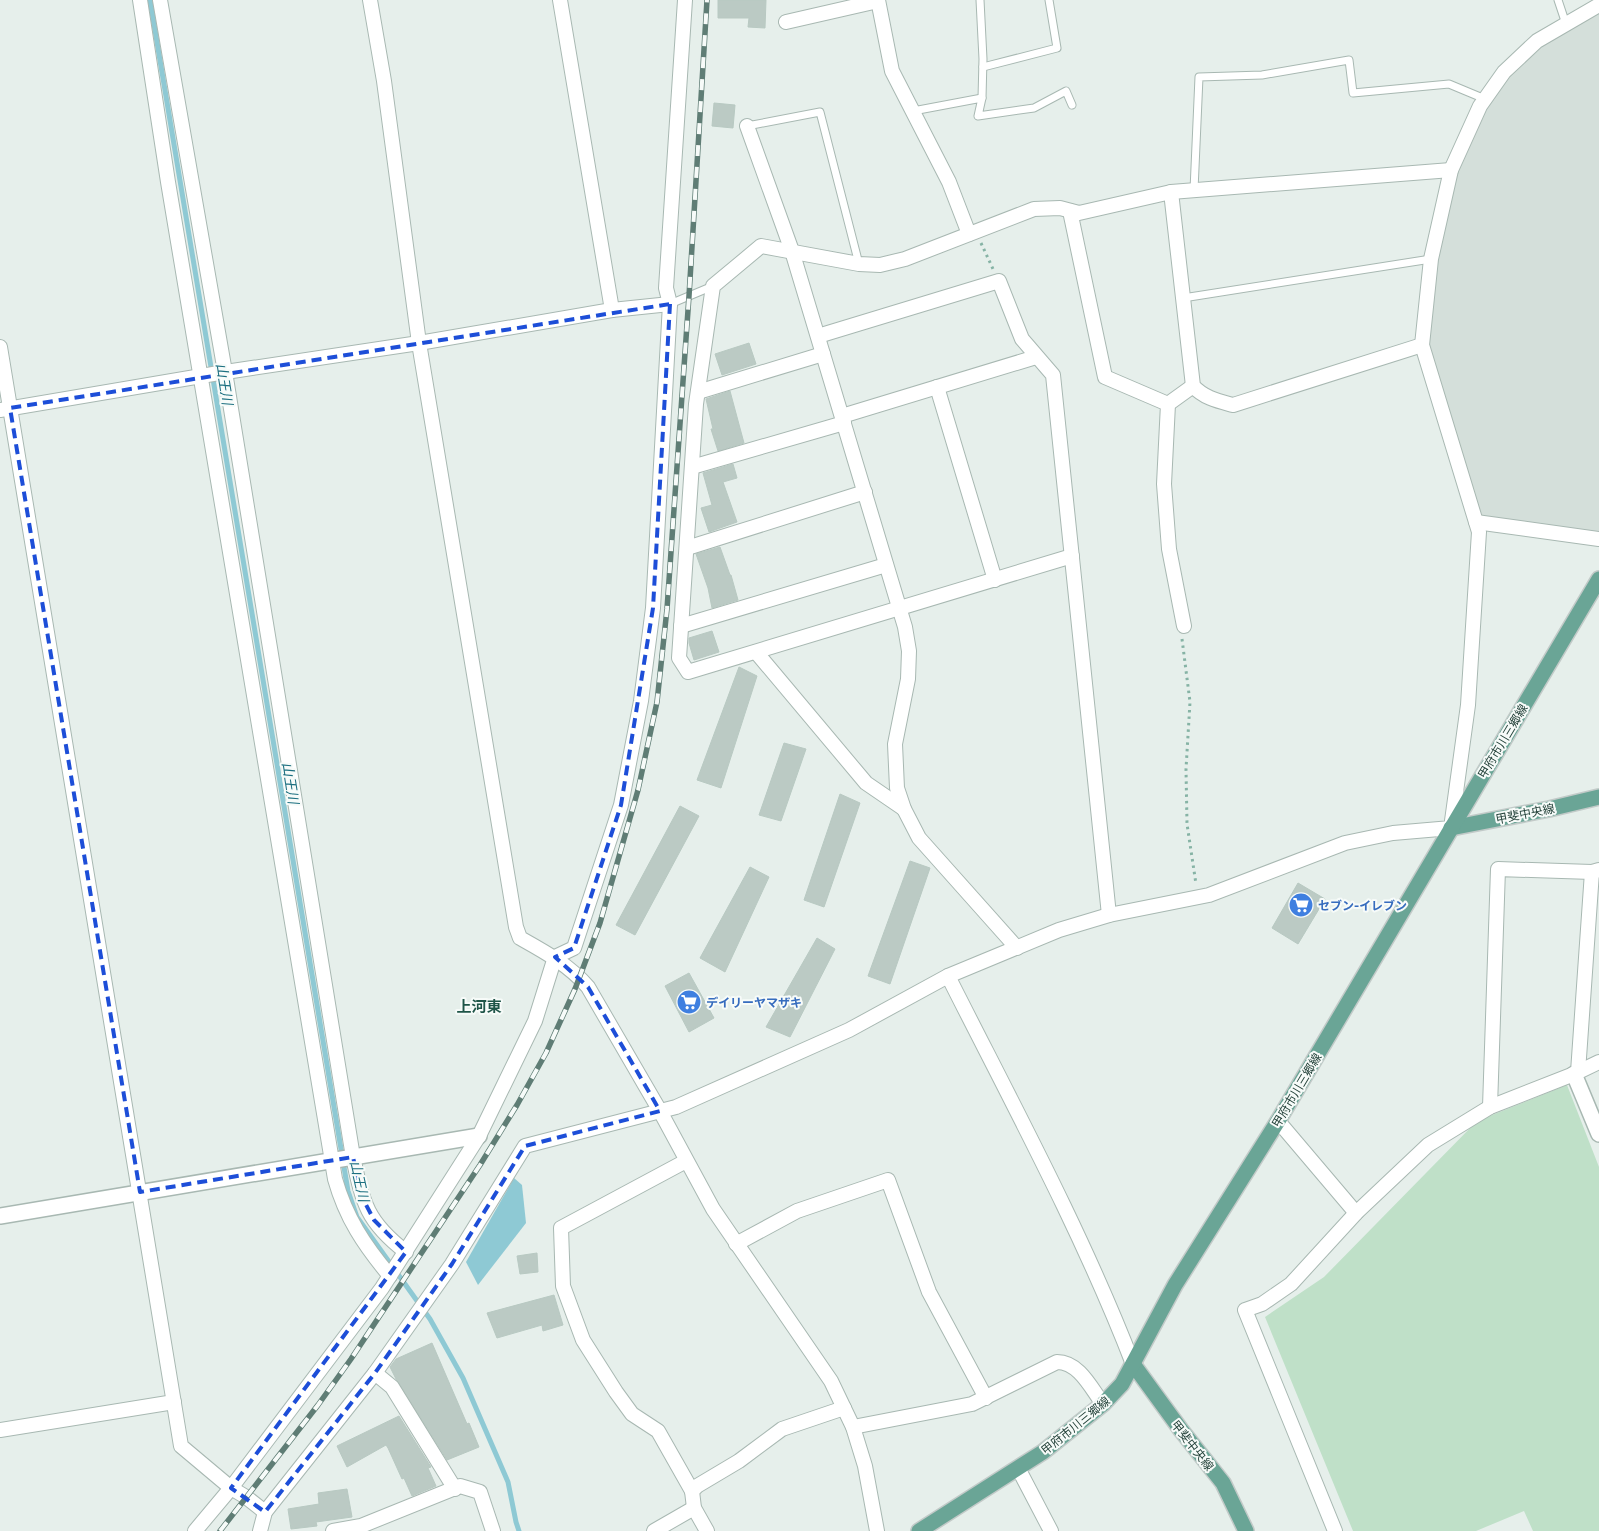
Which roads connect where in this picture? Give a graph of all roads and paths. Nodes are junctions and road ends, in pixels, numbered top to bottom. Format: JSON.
{"nodes":[{"id":1,"x":140,"y":0,"type":"edge"},
{"id":2,"x":160,"y":0,"type":"edge"},
{"id":3,"x":370,"y":0,"type":"edge"},
{"id":4,"x":560,"y":0,"type":"edge"},
{"id":5,"x":685,"y":0,"type":"edge"},
{"id":6,"x":980,"y":0,"type":"edge"},
{"id":7,"x":1049,"y":0,"type":"edge"},
{"id":8,"x":1558,"y":0,"type":"edge"},
{"id":9,"x":878,"y":1,"type":"edge"},
{"id":10,"x":1599,"y":5,"type":"edge"},
{"id":11,"x":786,"y":22,"type":"dead end"},
{"id":12,"x":1566,"y":24,"type":"junction"},
{"id":13,"x":983,"y":67,"type":"junction"},
{"id":14,"x":982,"y":98,"type":"junction"},
{"id":15,"x":1485,"y":99,"type":"junction"},
{"id":16,"x":1072,"y":106,"type":"dead end"},
{"id":17,"x":913,"y":111,"type":"junction"},
{"id":18,"x":746,"y":126,"type":"joint"},
{"id":19,"x":1451,"y":170,"type":"junction"},
{"id":20,"x":1194,"y":190,"type":"junction"},
{"id":21,"x":1171,"y":192,"type":"junction"},
{"id":22,"x":1070,"y":211,"type":"junction"},
{"id":23,"x":972,"y":233,"type":"junction"},
{"id":24,"x":792,"y":250,"type":"junction"},
{"id":25,"x":1432,"y":259,"type":"junction"},
{"id":26,"x":859,"y":264,"type":"junction"},
{"id":27,"x":999,"y":281,"type":"junction"},
{"id":28,"x":713,"y":286,"type":"junction"},
{"id":29,"x":1183,"y":298,"type":"junction"},
{"id":30,"x":670,"y":304,"type":"junction"},
{"id":31,"x":612,"y":310,"type":"junction"},
{"id":32,"x":818,"y":336,"type":"junction"},
{"id":33,"x":419,"y":343,"type":"junction"},
{"id":34,"x":1422,"y":345,"type":"junction"},
{"id":35,"x":0,"y":347,"type":"edge"},
{"id":36,"x":823,"y":354,"type":"junction"},
{"id":37,"x":1036,"y":357,"type":"junction"},
{"id":38,"x":213,"y":374,"type":"junction"},
{"id":39,"x":1193,"y":386,"type":"junction"},
{"id":40,"x":937,"y":387,"type":"junction"},
{"id":41,"x":698,"y":392,"type":"junction"},
{"id":42,"x":1168,"y":404,"type":"junction"},
{"id":43,"x":5,"y":409,"type":"edge"},
{"id":44,"x":843,"y":420,"type":"junction"},
{"id":45,"x":692,"y":467,"type":"junction"},
{"id":46,"x":865,"y":492,"type":"junction"},
{"id":47,"x":1476,"y":522,"type":"junction"},
{"id":48,"x":1599,"y":540,"type":"edge"},
{"id":49,"x":687,"y":548,"type":"junction"},
{"id":50,"x":1072,"y":556,"type":"junction"},
{"id":51,"x":886,"y":565,"type":"junction"},
{"id":52,"x":1599,"y":579,"type":"edge"},
{"id":53,"x":994,"y":580,"type":"junction"},
{"id":54,"x":900,"y":609,"type":"junction"},
{"id":55,"x":682,"y":626,"type":"junction"},
{"id":56,"x":1184,"y":626,"type":"joint"},
{"id":57,"x":756,"y":652,"type":"junction"},
{"id":58,"x":1599,"y":797,"type":"edge"},
{"id":59,"x":904,"y":809,"type":"junction"},
{"id":60,"x":1451,"y":828,"type":"junction"},
{"id":61,"x":1596,"y":871,"type":"edge"},
{"id":62,"x":1197,"y":897,"type":"junction"},
{"id":63,"x":1109,"y":915,"type":"junction"},
{"id":64,"x":1017,"y":948,"type":"junction"},
{"id":65,"x":555,"y":957,"type":"junction"},
{"id":66,"x":948,"y":976,"type":"junction"},
{"id":67,"x":1599,"y":1062,"type":"edge"},
{"id":68,"x":1576,"y":1073,"type":"junction"},
{"id":69,"x":1490,"y":1107,"type":"junction"},
{"id":70,"x":660,"y":1112,"type":"junction"},
{"id":71,"x":1278,"y":1121,"type":"junction"},
{"id":72,"x":1599,"y":1134,"type":"edge"},
{"id":73,"x":479,"y":1136,"type":"junction"},
{"id":74,"x":353,"y":1157,"type":"junction"},
{"id":75,"x":333,"y":1160,"type":"junction"},
{"id":76,"x":686,"y":1161,"type":"junction"},
{"id":77,"x":140,"y":1192,"type":"junction"},
{"id":78,"x":1356,"y":1213,"type":"junction"},
{"id":79,"x":0,"y":1216,"type":"edge"},
{"id":80,"x":736,"y":1244,"type":"junction"},
{"id":81,"x":397,"y":1265,"type":"junction"},
{"id":82,"x":1133,"y":1364,"type":"junction"},
{"id":83,"x":375,"y":1374,"type":"junction"},
{"id":84,"x":986,"y":1398,"type":"junction"},
{"id":85,"x":174,"y":1402,"type":"junction"},
{"id":86,"x":1103,"y":1404,"type":"junction"},
{"id":87,"x":844,"y":1408,"type":"junction"},
{"id":88,"x":853,"y":1427,"type":"junction"},
{"id":89,"x":0,"y":1430,"type":"edge"},
{"id":90,"x":1018,"y":1468,"type":"junction"},
{"id":91,"x":231,"y":1488,"type":"junction"},
{"id":92,"x":455,"y":1489,"type":"junction"},
{"id":93,"x":692,"y":1491,"type":"junction"},
{"id":94,"x":694,"y":1508,"type":"junction"},
{"id":95,"x":265,"y":1512,"type":"junction"},
{"id":96,"x":1333,"y":1530,"type":"edge"},
{"id":97,"x":195,"y":1531,"type":"edge"},
{"id":98,"x":260,"y":1531,"type":"edge"},
{"id":99,"x":334,"y":1531,"type":"edge"},
{"id":100,"x":493,"y":1531,"type":"edge"},
{"id":101,"x":654,"y":1531,"type":"edge"},
{"id":102,"x":707,"y":1531,"type":"edge"},
{"id":103,"x":876,"y":1531,"type":"edge"},
{"id":104,"x":919,"y":1531,"type":"edge"},
{"id":105,"x":1051,"y":1531,"type":"edge"},
{"id":106,"x":1246,"y":1531,"type":"edge"}],
"edges":[{"from":1,"to":38,"type":"street"},
{"from":2,"to":38,"type":"street"},
{"from":3,"to":33,"type":"street"},
{"from":4,"to":31,"type":"street"},
{"from":5,"to":30,"type":"street"},
{"from":6,"to":13,"type":"lane"},
{"from":7,"to":13,"type":"lane"},
{"from":8,"to":12,"type":"lane"},
{"from":9,"to":11,"type":"street"},
{"from":9,"to":17,"type":"street"},
{"from":10,"to":12,"type":"street"},
{"from":12,"to":15,"type":"street"},
{"from":13,"to":14,"type":"lane"},
{"from":14,"to":16,"type":"lane"},
{"from":14,"to":17,"type":"lane"},
{"from":15,"to":19,"type":"street"},
{"from":15,"to":20,"type":"lane"},
{"from":17,"to":23,"type":"street"},
{"from":18,"to":24,"type":"street"},
{"from":18,"to":26,"type":"lane"},
{"from":19,"to":20,"type":"street"},
{"from":19,"to":25,"type":"street"},
{"from":20,"to":21,"type":"street"},
{"from":21,"to":22,"type":"street"},
{"from":21,"to":29,"type":"street"},
{"from":22,"to":23,"type":"street"},
{"from":22,"to":42,"type":"street"},
{"from":23,"to":26,"type":"street"},
{"from":23,"to":27,"type":"path"},
{"from":24,"to":26,"type":"street"},
{"from":24,"to":28,"type":"street"},
{"from":24,"to":32,"type":"street"},
{"from":25,"to":29,"type":"lane"},
{"from":25,"to":34,"type":"street"},
{"from":27,"to":32,"type":"street"},
{"from":27,"to":37,"type":"street"},
{"from":28,"to":30,"type":"lane"},
{"from":28,"to":41,"type":"street"},
{"from":29,"to":39,"type":"street"},
{"from":30,"to":31,"type":"street"},
{"from":30,"to":65,"type":"street"},
{"from":31,"to":33,"type":"street"},
{"from":32,"to":36,"type":"street"},
{"from":33,"to":38,"type":"street"},
{"from":33,"to":65,"type":"street"},
{"from":34,"to":39,"type":"street"},
{"from":34,"to":47,"type":"street"},
{"from":35,"to":43,"type":"street"},
{"from":36,"to":41,"type":"street"},
{"from":36,"to":44,"type":"street"},
{"from":37,"to":40,"type":"street"},
{"from":37,"to":50,"type":"street"},
{"from":38,"to":43,"type":"street"},
{"from":38,"to":74,"type":"street"},
{"from":38,"to":75,"type":"street"},
{"from":39,"to":42,"type":"street"},
{"from":40,"to":44,"type":"street"},
{"from":40,"to":53,"type":"street"},
{"from":41,"to":45,"type":"street"},
{"from":42,"to":56,"type":"street"},
{"from":43,"to":77,"type":"street"},
{"from":44,"to":45,"type":"street"},
{"from":44,"to":46,"type":"street"},
{"from":45,"to":49,"type":"street"},
{"from":46,"to":49,"type":"street"},
{"from":46,"to":51,"type":"street"},
{"from":47,"to":48,"type":"street"},
{"from":47,"to":60,"type":"street"},
{"from":49,"to":55,"type":"street"},
{"from":50,"to":53,"type":"street"},
{"from":50,"to":63,"type":"street"},
{"from":51,"to":54,"type":"street"},
{"from":51,"to":55,"type":"street"},
{"from":52,"to":60,"type":"main road","name":"甲府市川三郷線"},
{"from":53,"to":54,"type":"street"},
{"from":54,"to":57,"type":"street"},
{"from":54,"to":59,"type":"street"},
{"from":55,"to":57,"type":"street"},
{"from":56,"to":62,"type":"path"},
{"from":57,"to":59,"type":"street"},
{"from":58,"to":60,"type":"main road","name":"甲斐中央線"},
{"from":59,"to":64,"type":"street"},
{"from":60,"to":62,"type":"street"},
{"from":60,"to":71,"type":"main road","name":"甲府市川三郷線"},
{"from":61,"to":68,"type":"street"},
{"from":61,"to":69,"type":"street"},
{"from":62,"to":63,"type":"street"},
{"from":63,"to":64,"type":"street"},
{"from":64,"to":66,"type":"street"},
{"from":65,"to":70,"type":"street"},
{"from":65,"to":73,"type":"street"},
{"from":66,"to":70,"type":"street"},
{"from":66,"to":82,"type":"street"},
{"from":67,"to":68,"type":"street"},
{"from":68,"to":69,"type":"street"},
{"from":68,"to":72,"type":"street"},
{"from":69,"to":78,"type":"street"},
{"from":70,"to":76,"type":"street"},
{"from":70,"to":83,"type":"street"},
{"from":71,"to":78,"type":"street"},
{"from":71,"to":82,"type":"main road","name":"甲府市川三郷線"},
{"from":73,"to":74,"type":"street"},
{"from":73,"to":81,"type":"street"},
{"from":74,"to":75,"type":"street"},
{"from":74,"to":81,"type":"street"},
{"from":75,"to":77,"type":"street"},
{"from":75,"to":81,"type":"street"},
{"from":76,"to":80,"type":"street"},
{"from":76,"to":93,"type":"street"},
{"from":77,"to":79,"type":"street"},
{"from":77,"to":85,"type":"street"},
{"from":78,"to":96,"type":"street"},
{"from":80,"to":84,"type":"street"},
{"from":80,"to":87,"type":"street"},
{"from":81,"to":91,"type":"street"},
{"from":82,"to":86,"type":"main road","name":"甲府市川三郷線"},
{"from":82,"to":106,"type":"main road","name":"甲斐中央線"},
{"from":83,"to":92,"type":"street"},
{"from":83,"to":95,"type":"street"},
{"from":84,"to":86,"type":"street"},
{"from":84,"to":88,"type":"street"},
{"from":85,"to":89,"type":"street"},
{"from":85,"to":91,"type":"street"},
{"from":86,"to":90,"type":"main road","name":"甲府市川三郷線"},
{"from":87,"to":88,"type":"street"},
{"from":87,"to":93,"type":"street"},
{"from":88,"to":103,"type":"street"},
{"from":90,"to":104,"type":"main road","name":"甲府市川三郷線"},
{"from":90,"to":105,"type":"street"},
{"from":91,"to":95,"type":"street"},
{"from":91,"to":97,"type":"street"},
{"from":92,"to":99,"type":"street"},
{"from":92,"to":100,"type":"street"},
{"from":93,"to":94,"type":"street"},
{"from":94,"to":101,"type":"street"},
{"from":94,"to":102,"type":"street"},
{"from":95,"to":98,"type":"street"}]}
